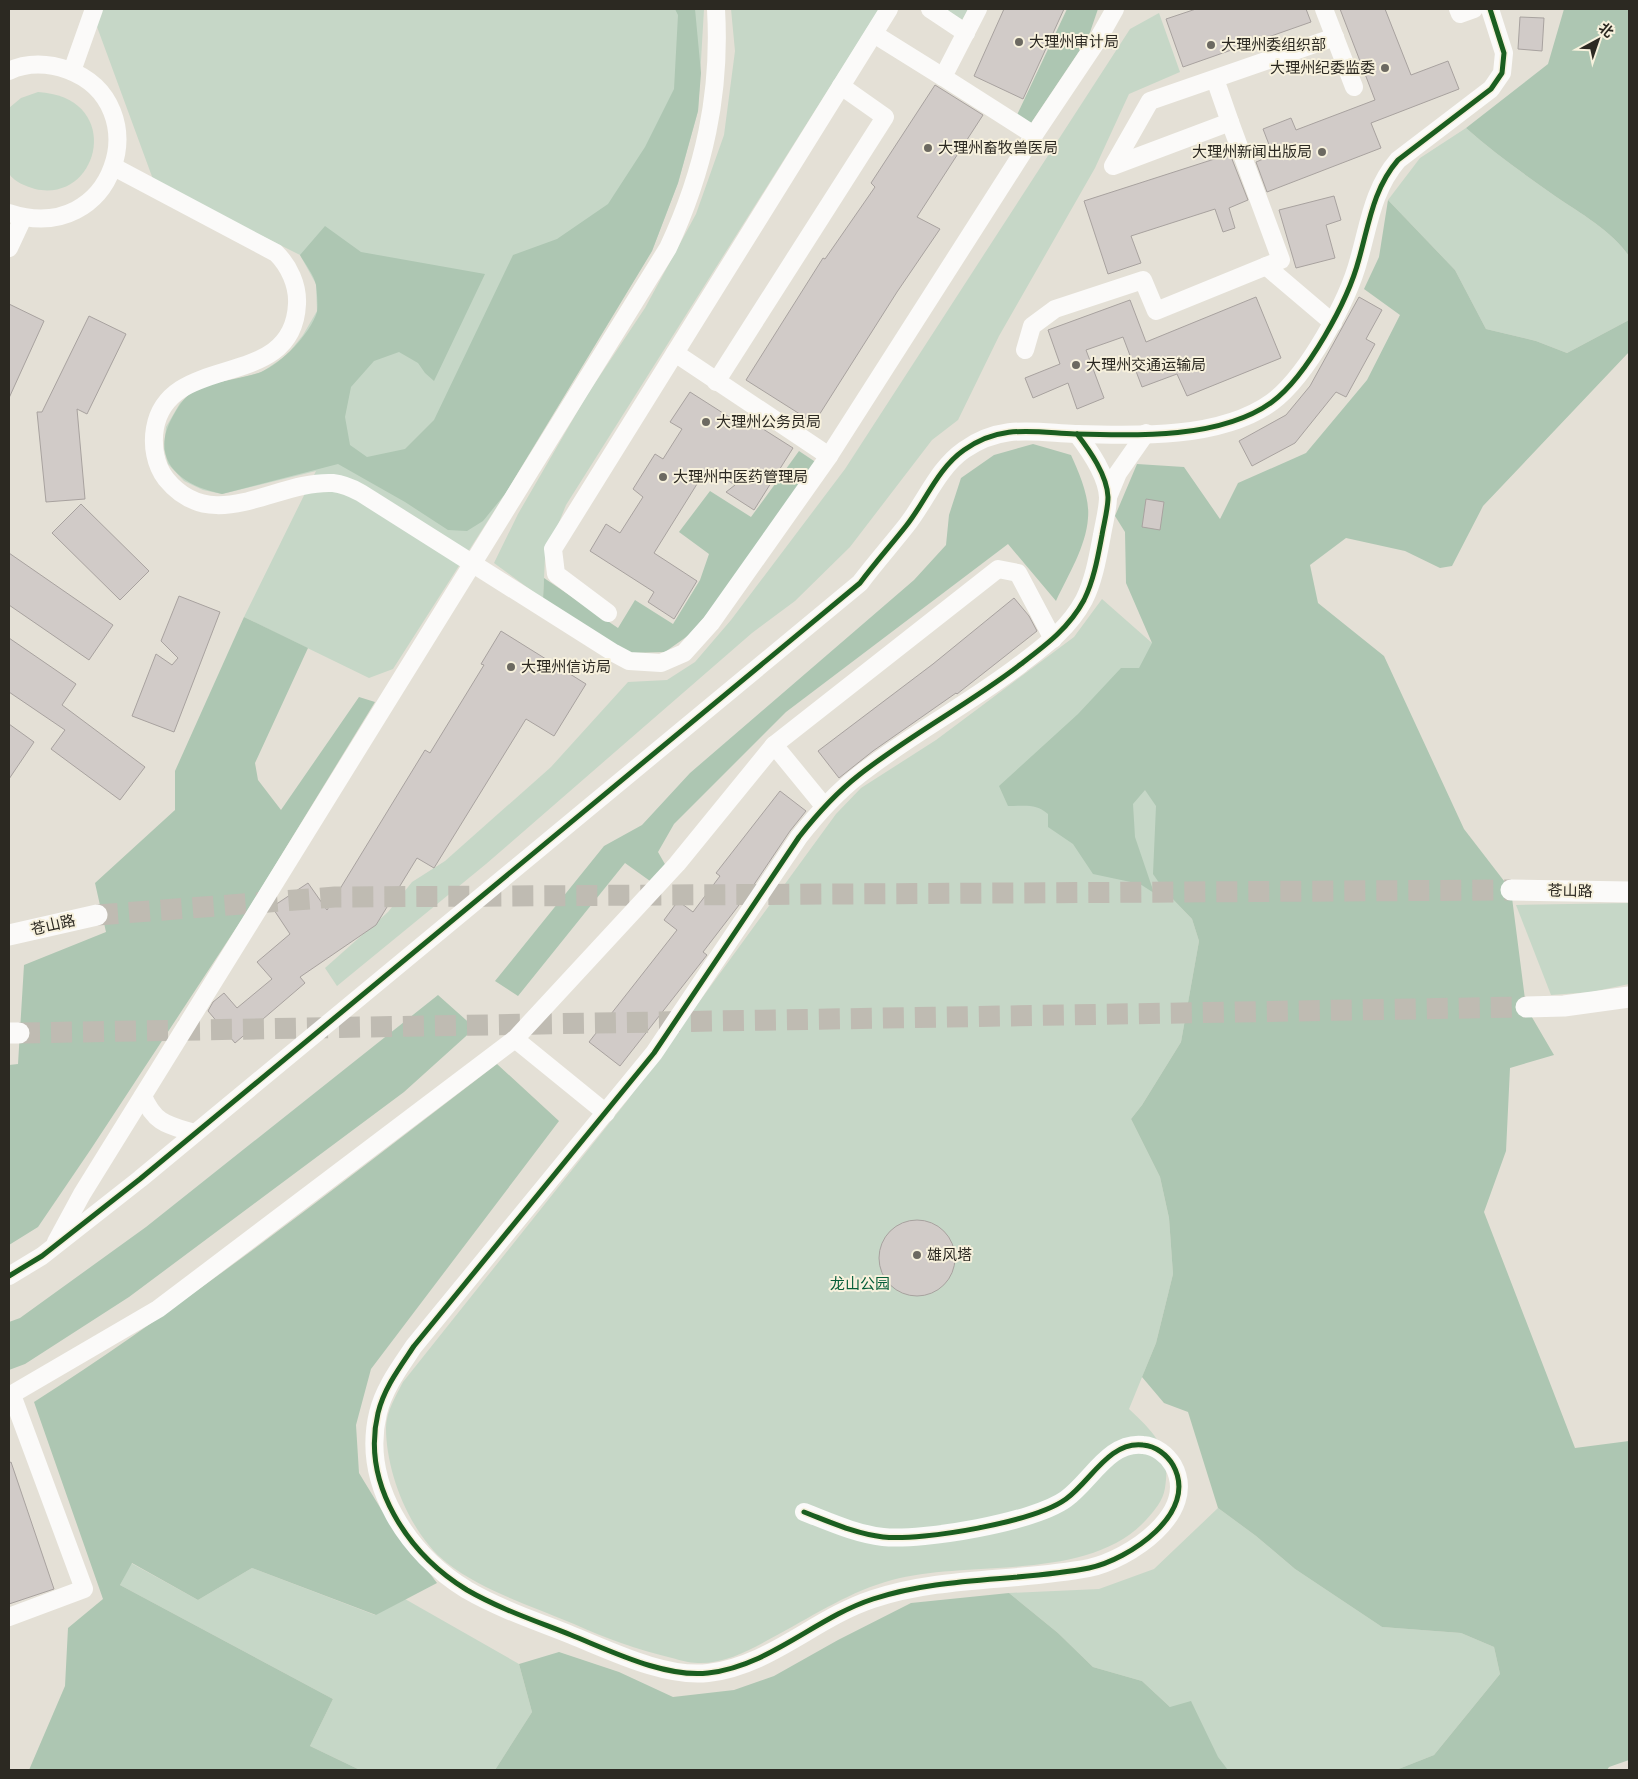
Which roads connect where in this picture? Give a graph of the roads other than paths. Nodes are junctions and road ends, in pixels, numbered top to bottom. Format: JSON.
{"nodes":[{"id":1,"x":94,"y":9,"type":"edge"},
{"id":2,"x":716,"y":9,"type":"edge"},
{"id":3,"x":889,"y":9,"type":"edge"},
{"id":4,"x":930,"y":9,"type":"edge"},
{"id":5,"x":978,"y":9,"type":"edge"},
{"id":6,"x":1115,"y":9,"type":"edge"},
{"id":7,"x":1324,"y":9,"type":"edge"},
{"id":8,"x":1458,"y":9,"type":"edge"},
{"id":9,"x":1474,"y":9,"type":"edge"},
{"id":10,"x":1490,"y":9,"type":"edge"},
{"id":11,"x":966,"y":32,"type":"junction"},
{"id":12,"x":874,"y":34,"type":"junction"},
{"id":13,"x":1335,"y":37,"type":"junction"},
{"id":14,"x":9,"y":71,"type":"edge"},
{"id":15,"x":72,"y":72,"type":"junction"},
{"id":16,"x":943,"y":77,"type":"junction"},
{"id":17,"x":1215,"y":79,"type":"junction"},
{"id":18,"x":841,"y":86,"type":"junction"},
{"id":19,"x":1354,"y":87,"type":"dead end"},
{"id":20,"x":1230,"y":122,"type":"junction"},
{"id":21,"x":1034,"y":135,"type":"junction"},
{"id":22,"x":114,"y":167,"type":"junction"},
{"id":23,"x":16,"y":215,"type":"edge"},
{"id":24,"x":9,"y":248,"type":"edge"},
{"id":25,"x":1266,"y":266,"type":"junction"},
{"id":26,"x":1333,"y":323,"type":"junction"},
{"id":27,"x":1025,"y":350,"type":"dead end"},
{"id":28,"x":675,"y":353,"type":"junction"},
{"id":29,"x":716,"y":382,"type":"junction"},
{"id":30,"x":1077,"y":434,"type":"junction"},
{"id":31,"x":1146,"y":434,"type":"junction"},
{"id":32,"x":829,"y":456,"type":"junction"},
{"id":33,"x":1108,"y":497,"type":"junction"},
{"id":34,"x":472,"y":565,"type":"junction"},
{"id":35,"x":608,"y":613,"type":"dead end"},
{"id":36,"x":1053,"y":639,"type":"junction"},
{"id":37,"x":774,"y":745,"type":"junction"},
{"id":38,"x":824,"y":806,"type":"junction"},
{"id":39,"x":1511,"y":890,"type":"tunnel mouth"},
{"id":40,"x":1629,"y":892,"type":"edge"},
{"id":41,"x":97,"y":915,"type":"tunnel mouth"},
{"id":42,"x":9,"y":934,"type":"edge"},
{"id":43,"x":1629,"y":996,"type":"edge"},
{"id":44,"x":1526,"y":1006,"type":"tunnel mouth"},
{"id":45,"x":515,"y":1039,"type":"junction"},
{"id":46,"x":143,"y":1096,"type":"junction"},
{"id":47,"x":606,"y":1113,"type":"junction"},
{"id":48,"x":194,"y":1134,"type":"junction"},
{"id":49,"x":54,"y":1247,"type":"junction"},
{"id":50,"x":9,"y":1276,"type":"edge"},
{"id":51,"x":10,"y":1396,"type":"edge"},
{"id":52,"x":804,"y":1512,"type":"dead end"},
{"id":53,"x":9,"y":1616,"type":"edge"}],
"edges":[{"from":1,"to":15,"type":"street"},
{"from":2,"to":34,"type":"street"},
{"from":3,"to":12,"type":"street"},
{"from":4,"to":11,"type":"street"},
{"from":5,"to":11,"type":"street"},
{"from":6,"to":21,"type":"street"},
{"from":7,"to":13,"type":"street"},
{"from":8,"to":9,"type":"street"},
{"from":10,"to":26,"type":"street"},
{"from":11,"to":16,"type":"street"},
{"from":12,"to":16,"type":"street"},
{"from":12,"to":18,"type":"street"},
{"from":13,"to":17,"type":"street"},
{"from":13,"to":19,"type":"street"},
{"from":14,"to":15,"type":"street"},
{"from":15,"to":22,"type":"street"},
{"from":16,"to":21,"type":"street"},
{"from":17,"to":20,"type":"street"},
{"from":17,"to":20,"type":"street"},
{"from":18,"to":28,"type":"street"},
{"from":18,"to":29,"type":"street"},
{"from":20,"to":25,"type":"street"},
{"from":21,"to":32,"type":"street"},
{"from":22,"to":23,"type":"street"},
{"from":22,"to":34,"type":"street"},
{"from":23,"to":24,"type":"street"},
{"from":25,"to":26,"type":"street"},
{"from":25,"to":27,"type":"street"},
{"from":26,"to":31,"type":"street"},
{"from":28,"to":29,"type":"street"},
{"from":28,"to":35,"type":"street"},
{"from":29,"to":32,"type":"street"},
{"from":30,"to":31,"type":"street"},
{"from":30,"to":33,"type":"street"},
{"from":30,"to":48,"type":"street"},
{"from":31,"to":33,"type":"street"},
{"from":32,"to":34,"type":"street"},
{"from":33,"to":36,"type":"street"},
{"from":34,"to":46,"type":"street"},
{"from":36,"to":37,"type":"street"},
{"from":36,"to":38,"type":"street"},
{"from":37,"to":38,"type":"street"},
{"from":37,"to":45,"type":"street"},
{"from":38,"to":47,"type":"street"},
{"from":39,"to":40,"type":"main road","name":"苍山路"},
{"from":41,"to":42,"type":"main road","name":"苍山路"},
{"from":43,"to":44,"type":"main road"},
{"from":45,"to":47,"type":"street"},
{"from":45,"to":51,"type":"street"},
{"from":46,"to":48,"type":"street"},
{"from":46,"to":49,"type":"street"},
{"from":47,"to":52,"type":"street"},
{"from":48,"to":49,"type":"street"},
{"from":49,"to":50,"type":"street"},
{"from":51,"to":53,"type":"street"}]}
